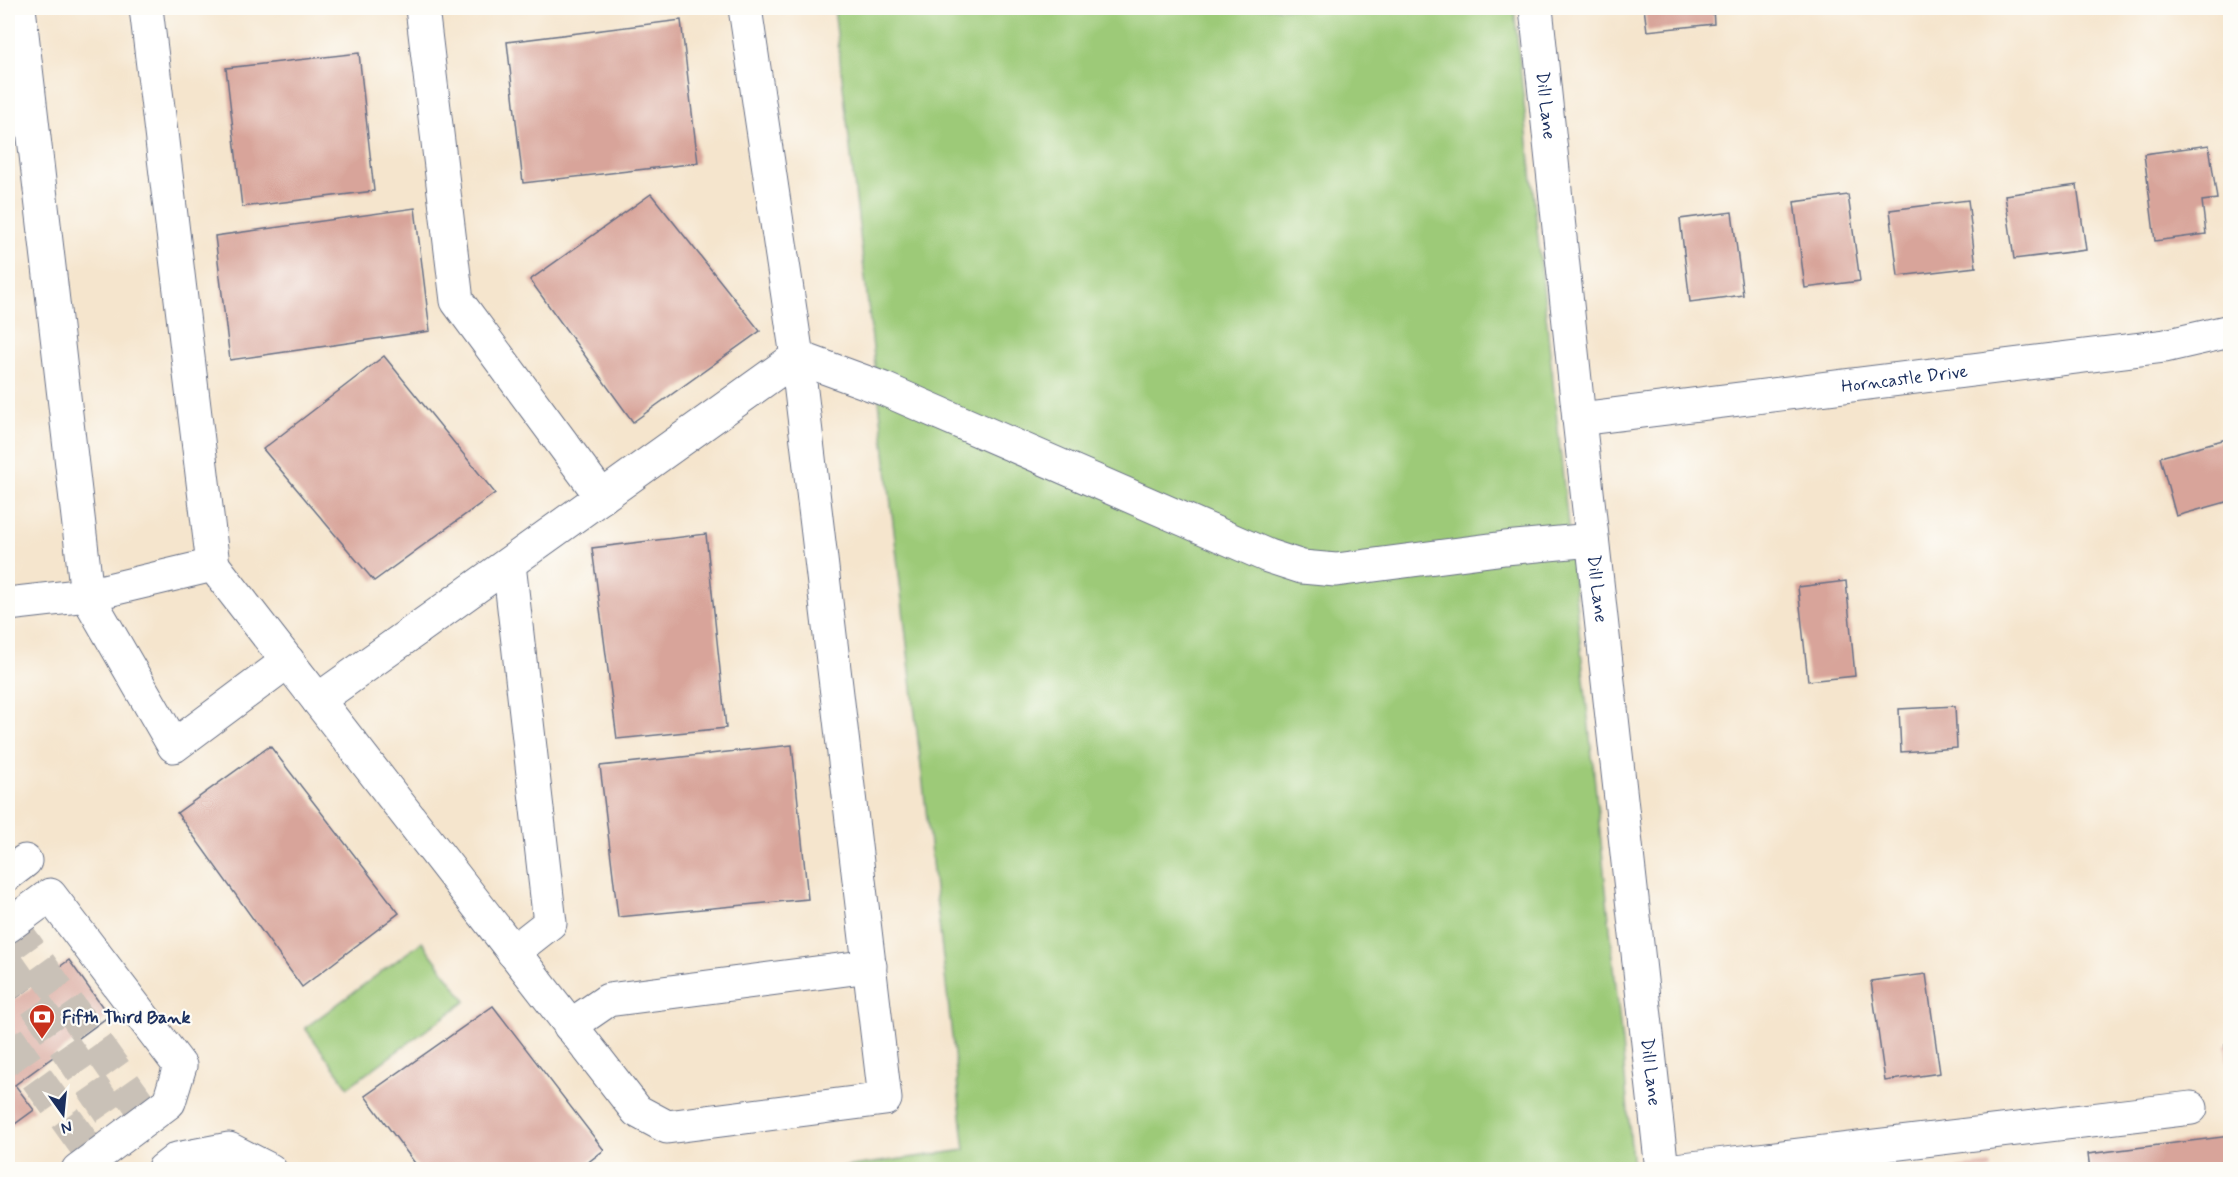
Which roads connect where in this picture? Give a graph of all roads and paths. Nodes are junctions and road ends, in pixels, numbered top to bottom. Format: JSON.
{"nodes":[{"id":1,"x":19,"y":8,"type":"edge"},
{"id":2,"x":146,"y":8,"type":"edge"},
{"id":3,"x":422,"y":8,"type":"edge"},
{"id":4,"x":745,"y":8,"type":"edge"},
{"id":5,"x":1536,"y":8,"type":"edge"},
{"id":6,"x":2230,"y":331,"type":"edge"},
{"id":7,"x":797,"y":357,"type":"junction"},
{"id":8,"x":1579,"y":419,"type":"junction"},
{"id":9,"x":602,"y":497,"type":"junction"},
{"id":10,"x":1592,"y":540,"type":"junction"},
{"id":11,"x":508,"y":564,"type":"junction"},
{"id":12,"x":213,"y":565,"type":"junction"},
{"id":13,"x":87,"y":595,"type":"junction"},
{"id":14,"x":8,"y":604,"type":"edge"},
{"id":15,"x":288,"y":661,"type":"junction"},
{"id":16,"x":318,"y":700,"type":"junction"},
{"id":17,"x":8,"y":926,"type":"edge"},
{"id":18,"x":513,"y":952,"type":"junction"},
{"id":19,"x":870,"y":966,"type":"junction"},
{"id":20,"x":570,"y":1026,"type":"junction"},
{"id":21,"x":2191,"y":1108,"type":"dead end"},
{"id":22,"x":78,"y":1170,"type":"edge"},
{"id":23,"x":163,"y":1170,"type":"edge"},
{"id":24,"x":270,"y":1170,"type":"edge"},
{"id":25,"x":1662,"y":1170,"type":"edge"},
{"id":26,"x":1675,"y":1170,"type":"edge"}],
"edges":[{"from":1,"to":13,"type":"street"},
{"from":2,"to":12,"type":"street"},
{"from":3,"to":9,"type":"street"},
{"from":4,"to":7,"type":"street"},
{"from":5,"to":8,"type":"street","name":"Dill Lane"},
{"from":6,"to":8,"type":"street","name":"Horncastle Drive"},
{"from":7,"to":9,"type":"street"},
{"from":7,"to":10,"type":"street"},
{"from":7,"to":19,"type":"street"},
{"from":8,"to":10,"type":"street","name":"Dill Lane"},
{"from":9,"to":11,"type":"street"},
{"from":10,"to":25,"type":"street","name":"Dill Lane"},
{"from":11,"to":16,"type":"street"},
{"from":11,"to":18,"type":"street"},
{"from":12,"to":13,"type":"street"},
{"from":12,"to":15,"type":"street"},
{"from":13,"to":14,"type":"street"},
{"from":13,"to":15,"type":"street"},
{"from":15,"to":16,"type":"street"},
{"from":16,"to":18,"type":"street"},
{"from":17,"to":22,"type":"street"},
{"from":18,"to":20,"type":"street"},
{"from":19,"to":20,"type":"street"},
{"from":19,"to":20,"type":"street"},
{"from":21,"to":26,"type":"street"},
{"from":23,"to":24,"type":"street"}]}
